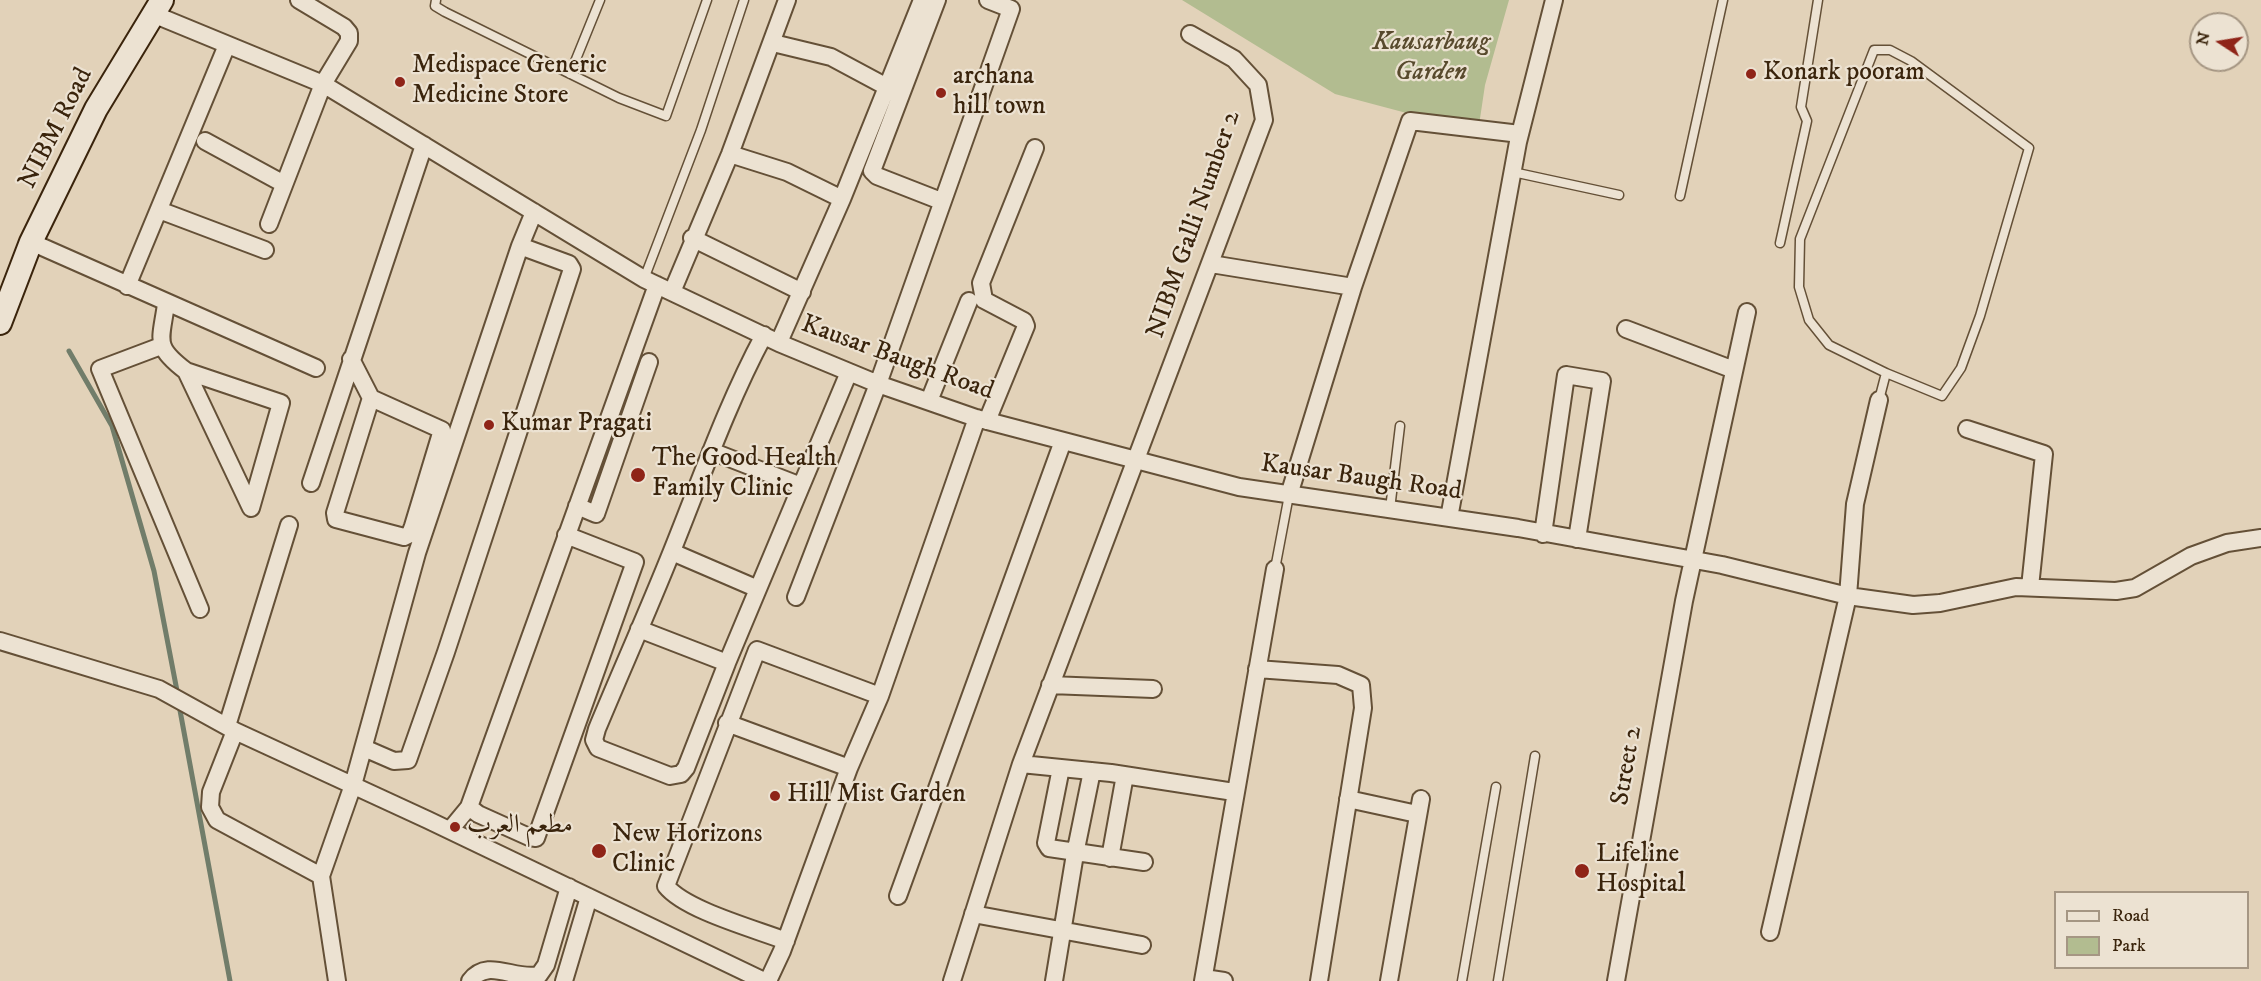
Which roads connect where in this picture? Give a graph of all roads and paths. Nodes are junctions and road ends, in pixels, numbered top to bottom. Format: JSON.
{"nodes":[{"id":1,"x":299,"y":0,"type":"edge"},
{"id":2,"x":436,"y":0,"type":"edge"},
{"id":3,"x":600,"y":0,"type":"edge"},
{"id":4,"x":707,"y":0,"type":"edge"},
{"id":5,"x":744,"y":0,"type":"edge"},
{"id":6,"x":787,"y":0,"type":"edge"},
{"id":7,"x":922,"y":0,"type":"edge"},
{"id":8,"x":937,"y":0,"type":"edge"},
{"id":9,"x":988,"y":0,"type":"edge"},
{"id":10,"x":1554,"y":0,"type":"edge"},
{"id":11,"x":1723,"y":0,"type":"edge"},
{"id":12,"x":1818,"y":0,"type":"edge"},
{"id":13,"x":1013,"y":5,"type":"edge"},
{"id":14,"x":157,"y":7,"type":"edge"},
{"id":15,"x":1190,"y":33,"type":"dead end"},
{"id":16,"x":773,"y":43,"type":"junction"},
{"id":17,"x":227,"y":45,"type":"junction"},
{"id":18,"x":570,"y":74,"type":"junction"},
{"id":19,"x":323,"y":84,"type":"junction"},
{"id":20,"x":887,"y":87,"type":"junction"},
{"id":21,"x":1520,"y":134,"type":"junction"},
{"id":22,"x":205,"y":141,"type":"dead end"},
{"id":23,"x":424,"y":145,"type":"junction"},
{"id":24,"x":1035,"y":148,"type":"dead end"},
{"id":25,"x":730,"y":154,"type":"junction"},
{"id":26,"x":1513,"y":172,"type":"junction"},
{"id":27,"x":284,"y":184,"type":"junction"},
{"id":28,"x":1619,"y":195,"type":"dead end"},
{"id":29,"x":1680,"y":196,"type":"dead end"},
{"id":30,"x":842,"y":200,"type":"junction"},
{"id":31,"x":941,"y":201,"type":"junction"},
{"id":32,"x":159,"y":210,"type":"junction"},
{"id":33,"x":534,"y":212,"type":"junction"},
{"id":34,"x":269,"y":224,"type":"dead end"},
{"id":35,"x":692,"y":238,"type":"junction"},
{"id":36,"x":31,"y":242,"type":"junction"},
{"id":37,"x":1779,"y":243,"type":"dead end"},
{"id":38,"x":520,"y":246,"type":"junction"},
{"id":39,"x":265,"y":250,"type":"dead end"},
{"id":40,"x":1211,"y":264,"type":"junction"},
{"id":41,"x":658,"y":285,"type":"junction"},
{"id":42,"x":127,"y":286,"type":"junction"},
{"id":43,"x":1353,"y":287,"type":"junction"},
{"id":44,"x":802,"y":292,"type":"junction"},
{"id":45,"x":969,"y":301,"type":"dead end"},
{"id":46,"x":166,"y":303,"type":"junction"},
{"id":47,"x":1747,"y":312,"type":"dead end"},
{"id":48,"x":0,"y":323,"type":"edge"},
{"id":49,"x":1626,"y":329,"type":"dead end"},
{"id":50,"x":771,"y":339,"type":"junction"},
{"id":51,"x":161,"y":346,"type":"junction"},
{"id":52,"x":351,"y":359,"type":"junction"},
{"id":53,"x":649,"y":362,"type":"dead end"},
{"id":54,"x":316,"y":368,"type":"dead end"},
{"id":55,"x":186,"y":370,"type":"junction"},
{"id":56,"x":1734,"y":370,"type":"junction"},
{"id":57,"x":849,"y":372,"type":"junction"},
{"id":58,"x":1886,"y":373,"type":"junction"},
{"id":59,"x":878,"y":384,"type":"junction"},
{"id":60,"x":371,"y":398,"type":"junction"},
{"id":61,"x":1879,"y":400,"type":"joint"},
{"id":62,"x":929,"y":401,"type":"junction"},
{"id":63,"x":982,"y":419,"type":"junction"},
{"id":64,"x":609,"y":422,"type":"junction"},
{"id":65,"x":1400,"y":426,"type":"dead end"},
{"id":66,"x":626,"y":428,"type":"junction"},
{"id":67,"x":1967,"y":429,"type":"dead end"},
{"id":68,"x":1063,"y":441,"type":"junction"},
{"id":69,"x":711,"y":451,"type":"junction"},
{"id":70,"x":1137,"y":461,"type":"junction"},
{"id":71,"x":311,"y":483,"type":"dead end"},
{"id":72,"x":801,"y":486,"type":"junction"},
{"id":73,"x":1289,"y":495,"type":"junction"},
{"id":74,"x":577,"y":506,"type":"junction"},
{"id":75,"x":1390,"y":509,"type":"junction"},
{"id":76,"x":1449,"y":518,"type":"junction"},
{"id":77,"x":289,"y":525,"type":"dead end"},
{"id":78,"x":1543,"y":534,"type":"junction"},
{"id":79,"x":566,"y":535,"type":"junction"},
{"id":80,"x":2261,"y":538,"type":"edge"},
{"id":81,"x":1577,"y":539,"type":"junction"},
{"id":82,"x":672,"y":552,"type":"junction"},
{"id":83,"x":1693,"y":559,"type":"junction"},
{"id":84,"x":1275,"y":569,"type":"joint"},
{"id":85,"x":2030,"y":587,"type":"junction"},
{"id":86,"x":758,"y":589,"type":"junction"},
{"id":87,"x":1848,"y":596,"type":"junction"},
{"id":88,"x":796,"y":597,"type":"dead end"},
{"id":89,"x":200,"y":609,"type":"dead end"},
{"id":90,"x":639,"y":629,"type":"junction"},
{"id":91,"x":0,"y":641,"type":"edge"},
{"id":92,"x":728,"y":663,"type":"junction"},
{"id":93,"x":1257,"y":669,"type":"junction"},
{"id":94,"x":1050,"y":685,"type":"junction"},
{"id":95,"x":1153,"y":689,"type":"dead end"},
{"id":96,"x":880,"y":696,"type":"junction"},
{"id":97,"x":727,"y":723,"type":"junction"},
{"id":98,"x":231,"y":728,"type":"junction"},
{"id":99,"x":364,"y":748,"type":"junction"},
{"id":100,"x":1535,"y":756,"type":"dead end"},
{"id":101,"x":1021,"y":764,"type":"junction"},
{"id":102,"x":849,"y":768,"type":"junction"},
{"id":103,"x":1061,"y":768,"type":"junction"},
{"id":104,"x":1092,"y":771,"type":"junction"},
{"id":105,"x":1125,"y":775,"type":"junction"},
{"id":106,"x":353,"y":785,"type":"junction"},
{"id":107,"x":1496,"y":787,"type":"dead end"},
{"id":108,"x":1234,"y":792,"type":"junction"},
{"id":109,"x":1348,"y":799,"type":"junction"},
{"id":110,"x":469,"y":807,"type":"junction"},
{"id":111,"x":450,"y":830,"type":"junction"},
{"id":112,"x":1075,"y":854,"type":"junction"},
{"id":113,"x":1110,"y":858,"type":"junction"},
{"id":114,"x":1144,"y":862,"type":"dead end"},
{"id":115,"x":321,"y":876,"type":"junction"},
{"id":116,"x":569,"y":887,"type":"junction"},
{"id":117,"x":898,"y":896,"type":"dead end"},
{"id":118,"x":589,"y":897,"type":"junction"},
{"id":119,"x":973,"y":914,"type":"junction"},
{"id":120,"x":1062,"y":931,"type":"junction"},
{"id":121,"x":1770,"y":932,"type":"dead end"},
{"id":122,"x":786,"y":941,"type":"junction"},
{"id":123,"x":1142,"y":945,"type":"dead end"},
{"id":124,"x":1203,"y":979,"type":"edge"},
{"id":125,"x":337,"y":981,"type":"edge"},
{"id":126,"x":470,"y":981,"type":"edge"},
{"id":127,"x":564,"y":981,"type":"edge"},
{"id":128,"x":766,"y":981,"type":"edge"},
{"id":129,"x":952,"y":981,"type":"edge"},
{"id":130,"x":1054,"y":981,"type":"edge"},
{"id":131,"x":1224,"y":981,"type":"edge"},
{"id":132,"x":1319,"y":981,"type":"edge"},
{"id":133,"x":1389,"y":981,"type":"edge"},
{"id":134,"x":1462,"y":981,"type":"edge"},
{"id":135,"x":1498,"y":981,"type":"edge"},
{"id":136,"x":1616,"y":981,"type":"edge"}],
"edges":[{"from":1,"to":19,"type":"street"},
{"from":2,"to":18,"type":"lane"},
{"from":3,"to":18,"type":"lane"},
{"from":4,"to":18,"type":"lane"},
{"from":5,"to":41,"type":"lane"},
{"from":6,"to":16,"type":"street"},
{"from":7,"to":20,"type":"street"},
{"from":8,"to":31,"type":"street"},
{"from":9,"to":13,"type":"street"},
{"from":10,"to":21,"type":"street"},
{"from":11,"to":29,"type":"lane"},
{"from":12,"to":37,"type":"lane"},
{"from":13,"to":31,"type":"street"},
{"from":14,"to":17,"type":"street","name":"Kausar Baugh Road"},
{"from":14,"to":36,"type":"main road","name":"NIBM Road"},
{"from":15,"to":40,"type":"street","name":"NIBM Galli Number 2"},
{"from":16,"to":20,"type":"street"},
{"from":16,"to":25,"type":"street"},
{"from":17,"to":19,"type":"street","name":"Kausar Baugh Road"},
{"from":17,"to":32,"type":"street"},
{"from":19,"to":23,"type":"street","name":"Kausar Baugh Road"},
{"from":19,"to":27,"type":"street"},
{"from":20,"to":30,"type":"street"},
{"from":21,"to":26,"type":"street"},
{"from":21,"to":43,"type":"street"},
{"from":22,"to":27,"type":"street"},
{"from":23,"to":33,"type":"street","name":"Kausar Baugh Road"},
{"from":23,"to":52,"type":"street"},
{"from":24,"to":63,"type":"street"},
{"from":25,"to":30,"type":"street"},
{"from":25,"to":35,"type":"street"},
{"from":26,"to":28,"type":"lane"},
{"from":26,"to":76,"type":"street"},
{"from":27,"to":34,"type":"street"},
{"from":30,"to":44,"type":"street"},
{"from":31,"to":59,"type":"street"},
{"from":32,"to":39,"type":"street"},
{"from":32,"to":42,"type":"street"},
{"from":33,"to":38,"type":"street"},
{"from":33,"to":41,"type":"street","name":"Kausar Baugh Road"},
{"from":35,"to":41,"type":"street"},
{"from":35,"to":44,"type":"street"},
{"from":36,"to":42,"type":"street"},
{"from":36,"to":48,"type":"main road","name":"NIBM Road"},
{"from":38,"to":99,"type":"street"},
{"from":38,"to":99,"type":"street"},
{"from":40,"to":43,"type":"street"},
{"from":40,"to":70,"type":"street","name":"NIBM Galli Number 2"},
{"from":41,"to":50,"type":"street","name":"Kausar Baugh Road"},
{"from":41,"to":64,"type":"street"},
{"from":42,"to":46,"type":"street"},
{"from":43,"to":73,"type":"street"},
{"from":44,"to":50,"type":"street"},
{"from":45,"to":62,"type":"street"},
{"from":46,"to":51,"type":"street"},
{"from":46,"to":54,"type":"street"},
{"from":47,"to":56,"type":"street","name":"Street 2"},
{"from":49,"to":56,"type":"street"},
{"from":50,"to":57,"type":"street","name":"Kausar Baugh Road"},
{"from":50,"to":69,"type":"street"},
{"from":51,"to":55,"type":"street"},
{"from":51,"to":89,"type":"street"},
{"from":52,"to":60,"type":"street"},
{"from":52,"to":71,"type":"street"},
{"from":53,"to":66,"type":"street"},
{"from":55,"to":55,"type":"street"},
{"from":56,"to":83,"type":"street","name":"Street 2"},
{"from":57,"to":59,"type":"street","name":"Kausar Baugh Road"},
{"from":57,"to":72,"type":"street"},
{"from":58,"to":58,"type":"lane"},
{"from":58,"to":61,"type":"lane"},
{"from":59,"to":62,"type":"street","name":"Kausar Baugh Road"},
{"from":59,"to":88,"type":"street"},
{"from":60,"to":60,"type":"street"},
{"from":61,"to":87,"type":"street"},
{"from":62,"to":63,"type":"street","name":"Kausar Baugh Road"},
{"from":63,"to":68,"type":"street","name":"Kausar Baugh Road"},
{"from":63,"to":96,"type":"street"},
{"from":64,"to":66,"type":"street"},
{"from":64,"to":74,"type":"street"},
{"from":65,"to":75,"type":"lane"},
{"from":66,"to":74,"type":"street"},
{"from":67,"to":85,"type":"street"},
{"from":68,"to":70,"type":"street","name":"Kausar Baugh Road"},
{"from":68,"to":117,"type":"street"},
{"from":69,"to":72,"type":"street"},
{"from":69,"to":82,"type":"street"},
{"from":70,"to":73,"type":"street","name":"Kausar Baugh Road"},
{"from":70,"to":94,"type":"street","name":"NIBM Galli Number 2"},
{"from":72,"to":86,"type":"street"},
{"from":73,"to":75,"type":"street","name":"Kausar Baugh Road"},
{"from":73,"to":84,"type":"lane"},
{"from":74,"to":79,"type":"street"},
{"from":75,"to":76,"type":"street","name":"Kausar Baugh Road"},
{"from":76,"to":78,"type":"street","name":"Kausar Baugh Road"},
{"from":77,"to":98,"type":"street"},
{"from":78,"to":81,"type":"street","name":"Kausar Baugh Road"},
{"from":78,"to":81,"type":"street"},
{"from":79,"to":110,"type":"street"},
{"from":79,"to":110,"type":"street"},
{"from":80,"to":85,"type":"street","name":"Kausar Baugh Road"},
{"from":81,"to":83,"type":"street","name":"Kausar Baugh Road"},
{"from":82,"to":86,"type":"street"},
{"from":82,"to":90,"type":"street"},
{"from":83,"to":87,"type":"street","name":"Kausar Baugh Road"},
{"from":83,"to":136,"type":"street","name":"Street 2"},
{"from":84,"to":93,"type":"street"},
{"from":85,"to":87,"type":"street","name":"Kausar Baugh Road"},
{"from":86,"to":92,"type":"street"},
{"from":87,"to":121,"type":"street"},
{"from":90,"to":92,"type":"street"},
{"from":90,"to":92,"type":"street"},
{"from":91,"to":98,"type":"street"},
{"from":93,"to":108,"type":"street"},
{"from":93,"to":109,"type":"street"},
{"from":94,"to":95,"type":"street"},
{"from":94,"to":101,"type":"street","name":"NIBM Galli Number 2"},
{"from":96,"to":97,"type":"street"},
{"from":96,"to":102,"type":"street"},
{"from":97,"to":102,"type":"street"},
{"from":97,"to":122,"type":"street"},
{"from":98,"to":106,"type":"street"},
{"from":98,"to":115,"type":"street"},
{"from":99,"to":106,"type":"street"},
{"from":100,"to":135,"type":"lane"},
{"from":101,"to":103,"type":"street"},
{"from":101,"to":119,"type":"street","name":"NIBM Galli Number 2"},
{"from":102,"to":122,"type":"street"},
{"from":103,"to":104,"type":"street"},
{"from":103,"to":112,"type":"street"},
{"from":104,"to":105,"type":"street"},
{"from":104,"to":112,"type":"street"},
{"from":105,"to":108,"type":"street"},
{"from":105,"to":113,"type":"street"},
{"from":106,"to":111,"type":"street"},
{"from":106,"to":115,"type":"street"},
{"from":107,"to":134,"type":"lane"},
{"from":108,"to":124,"type":"street"},
{"from":109,"to":132,"type":"street"},
{"from":109,"to":133,"type":"street"},
{"from":110,"to":111,"type":"street"},
{"from":111,"to":116,"type":"street"},
{"from":112,"to":113,"type":"street"},
{"from":112,"to":120,"type":"street"},
{"from":113,"to":114,"type":"street"},
{"from":115,"to":125,"type":"street"},
{"from":116,"to":118,"type":"street"},
{"from":116,"to":126,"type":"street"},
{"from":118,"to":127,"type":"street"},
{"from":118,"to":128,"type":"street"},
{"from":119,"to":120,"type":"street"},
{"from":119,"to":129,"type":"street","name":"NIBM Galli Number 2"},
{"from":120,"to":123,"type":"street"},
{"from":120,"to":130,"type":"street"},
{"from":122,"to":128,"type":"street"},
{"from":124,"to":131,"type":"street"}]}
